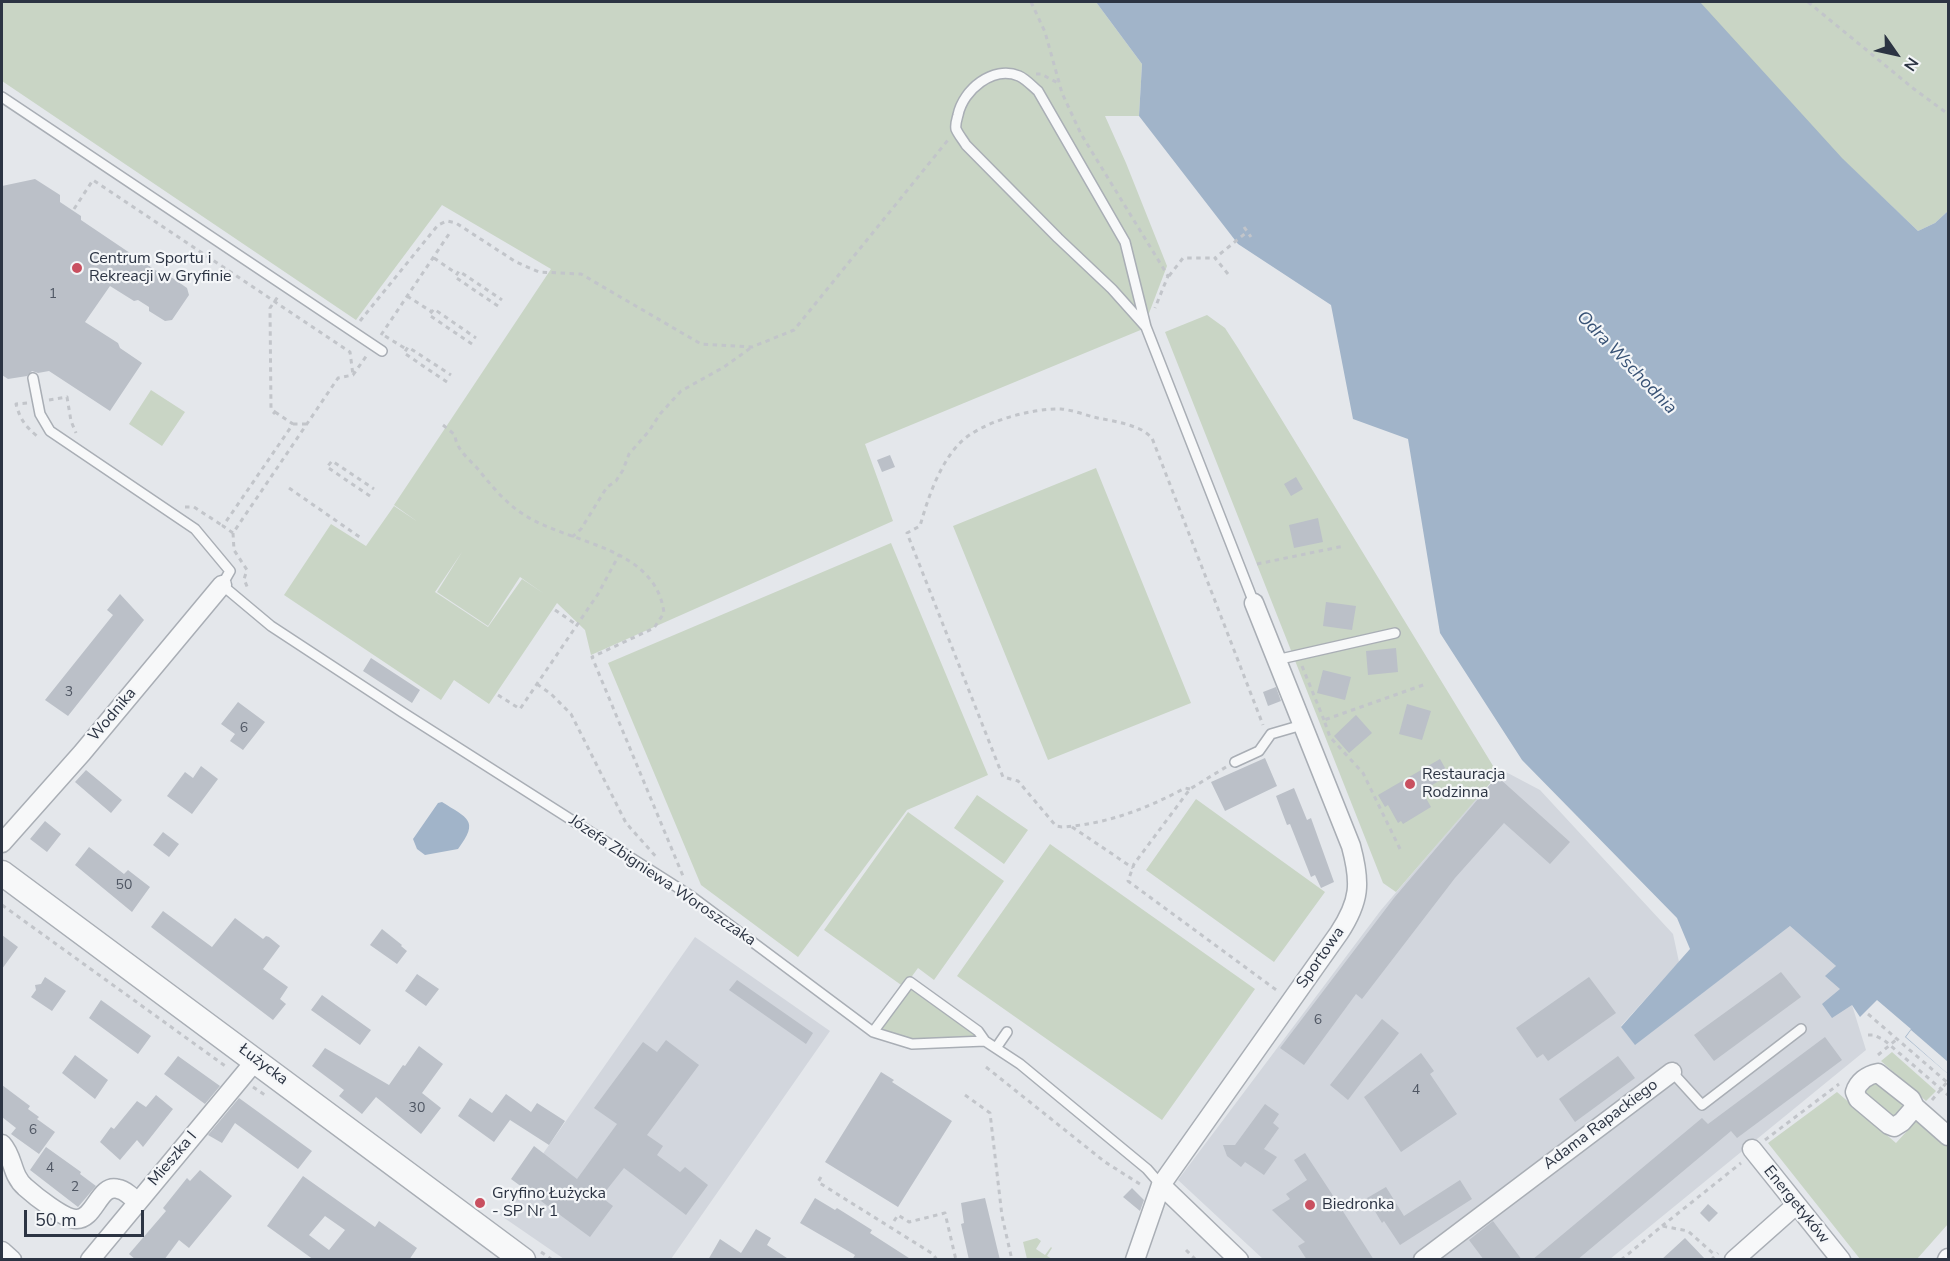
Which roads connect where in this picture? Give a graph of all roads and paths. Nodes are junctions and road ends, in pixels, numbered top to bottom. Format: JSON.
{"nodes":[{"id":1,"x":1031,"y":2,"type":"edge"},
{"id":2,"x":1808,"y":2,"type":"edge"},
{"id":3,"x":1062,"y":93,"type":"dead end"},
{"id":4,"x":2,"y":97,"type":"edge"},
{"id":5,"x":1948,"y":114,"type":"edge"},
{"id":6,"x":956,"y":129,"type":"junction"},
{"id":7,"x":74,"y":210,"type":"dead end"},
{"id":8,"x":1244,"y":227,"type":"dead end"},
{"id":9,"x":1247,"y":232,"type":"junction"},
{"id":10,"x":449,"y":234,"type":"dead end"},
{"id":11,"x":1251,"y":237,"type":"dead end"},
{"id":12,"x":433,"y":258,"type":"junction"},
{"id":13,"x":1215,"y":258,"type":"junction"},
{"id":14,"x":457,"y":274,"type":"junction"},
{"id":15,"x":1228,"y":274,"type":"dead end"},
{"id":16,"x":1168,"y":276,"type":"dead end"},
{"id":17,"x":285,"y":287,"type":"junction"},
{"id":18,"x":407,"y":296,"type":"junction"},
{"id":19,"x":502,"y":300,"type":"dead end"},
{"id":20,"x":274,"y":302,"type":"junction"},
{"id":21,"x":498,"y":306,"type":"dead end"},
{"id":22,"x":432,"y":312,"type":"junction"},
{"id":23,"x":1146,"y":327,"type":"junction"},
{"id":24,"x":352,"y":331,"type":"junction"},
{"id":25,"x":382,"y":334,"type":"junction"},
{"id":26,"x":476,"y":338,"type":"dead end"},
{"id":27,"x":472,"y":344,"type":"dead end"},
{"id":28,"x":752,"y":347,"type":"junction"},
{"id":29,"x":378,"y":348,"type":"junction"},
{"id":30,"x":406,"y":350,"type":"junction"},
{"id":31,"x":353,"y":375,"type":"junction"},
{"id":32,"x":451,"y":375,"type":"dead end"},
{"id":33,"x":33,"y":378,"type":"dead end"},
{"id":34,"x":447,"y":382,"type":"dead end"},
{"id":35,"x":37,"y":401,"type":"junction"},
{"id":36,"x":293,"y":424,"type":"junction"},
{"id":37,"x":307,"y":424,"type":"junction"},
{"id":38,"x":443,"y":425,"type":"dead end"},
{"id":39,"x":38,"y":436,"type":"dead end"},
{"id":40,"x":80,"y":437,"type":"dead end"},
{"id":41,"x":289,"y":488,"type":"dead end"},
{"id":42,"x":374,"y":489,"type":"dead end"},
{"id":43,"x":370,"y":496,"type":"dead end"},
{"id":44,"x":178,"y":506,"type":"dead end"},
{"id":45,"x":223,"y":526,"type":"junction"},
{"id":46,"x":233,"y":533,"type":"junction"},
{"id":47,"x":572,"y":537,"type":"junction"},
{"id":48,"x":361,"y":538,"type":"dead end"},
{"id":49,"x":1344,"y":546,"type":"dead end"},
{"id":50,"x":619,"y":555,"type":"junction"},
{"id":51,"x":1257,"y":564,"type":"dead end"},
{"id":52,"x":222,"y":585,"type":"junction"},
{"id":53,"x":251,"y":595,"type":"dead end"},
{"id":54,"x":1254,"y":603,"type":"joint"},
{"id":55,"x":555,"y":610,"type":"dead end"},
{"id":56,"x":577,"y":625,"type":"junction"},
{"id":57,"x":1395,"y":633,"type":"dead end"},
{"id":58,"x":1298,"y":654,"type":"junction"},
{"id":59,"x":1276,"y":660,"type":"junction"},
{"id":60,"x":537,"y":684,"type":"junction"},
{"id":61,"x":1426,"y":684,"type":"dead end"},
{"id":62,"x":498,"y":695,"type":"dead end"},
{"id":63,"x":1324,"y":720,"type":"junction"},
{"id":64,"x":1302,"y":725,"type":"junction"},
{"id":65,"x":1268,"y":737,"type":"junction"},
{"id":66,"x":1235,"y":762,"type":"joint"},
{"id":67,"x":1190,"y":789,"type":"junction"},
{"id":68,"x":1070,"y":827,"type":"junction"},
{"id":69,"x":2,"y":843,"type":"edge"},
{"id":70,"x":1400,"y":849,"type":"dead end"},
{"id":71,"x":662,"y":864,"type":"dead end"},
{"id":72,"x":1132,"y":868,"type":"junction"},
{"id":73,"x":2,"y":873,"type":"edge"},
{"id":74,"x":691,"y":896,"type":"junction"},
{"id":75,"x":2,"y":905,"type":"edge"},
{"id":76,"x":1281,"y":993,"type":"dead end"},
{"id":77,"x":1868,"y":1014,"type":"dead end"},
{"id":78,"x":1801,"y":1029,"type":"dead end"},
{"id":79,"x":873,"y":1032,"type":"junction"},
{"id":80,"x":1007,"y":1032,"type":"dead end"},
{"id":81,"x":1868,"y":1035,"type":"dead end"},
{"id":82,"x":1897,"y":1039,"type":"junction"},
{"id":83,"x":985,"y":1041,"type":"junction"},
{"id":84,"x":1890,"y":1046,"type":"junction"},
{"id":85,"x":996,"y":1048,"type":"junction"},
{"id":86,"x":1872,"y":1060,"type":"dead end"},
{"id":87,"x":986,"y":1067,"type":"dead end"},
{"id":88,"x":248,"y":1069,"type":"junction"},
{"id":89,"x":1672,"y":1072,"type":"joint"},
{"id":90,"x":1845,"y":1080,"type":"dead end"},
{"id":91,"x":1948,"y":1082,"type":"edge"},
{"id":92,"x":1942,"y":1089,"type":"junction"},
{"id":93,"x":965,"y":1095,"type":"dead end"},
{"id":94,"x":1948,"y":1095,"type":"edge"},
{"id":95,"x":1918,"y":1109,"type":"joint"},
{"id":96,"x":1948,"y":1136,"type":"edge"},
{"id":97,"x":2,"y":1144,"type":"edge"},
{"id":98,"x":1752,"y":1151,"type":"junction"},
{"id":99,"x":821,"y":1177,"type":"dead end"},
{"id":100,"x":1157,"y":1180,"type":"junction"},
{"id":101,"x":137,"y":1202,"type":"junction"},
{"id":102,"x":1796,"y":1205,"type":"junction"},
{"id":103,"x":894,"y":1221,"type":"dead end"},
{"id":104,"x":1662,"y":1226,"type":"junction"},
{"id":105,"x":1186,"y":1250,"type":"dead end"},
{"id":106,"x":2,"y":1251,"type":"edge"},
{"id":107,"x":1715,"y":1255,"type":"dead end"},
{"id":108,"x":12,"y":1260,"type":"edge"},
{"id":109,"x":90,"y":1260,"type":"edge"},
{"id":110,"x":523,"y":1260,"type":"edge"},
{"id":111,"x":937,"y":1260,"type":"edge"},
{"id":112,"x":956,"y":1260,"type":"edge"},
{"id":113,"x":1012,"y":1260,"type":"edge"},
{"id":114,"x":1135,"y":1260,"type":"edge"},
{"id":115,"x":1196,"y":1260,"type":"edge"},
{"id":116,"x":1239,"y":1260,"type":"edge"},
{"id":117,"x":1423,"y":1260,"type":"edge"},
{"id":118,"x":1621,"y":1260,"type":"edge"},
{"id":119,"x":1734,"y":1260,"type":"edge"},
{"id":120,"x":1840,"y":1260,"type":"edge"}],
"edges":[{"from":1,"to":3,"type":"path"},
{"from":2,"to":5,"type":"path"},
{"from":4,"to":17,"type":"lane"},
{"from":6,"to":23,"type":"lane"},
{"from":6,"to":23,"type":"lane"},
{"from":6,"to":28,"type":"path"},
{"from":7,"to":20,"type":"path"},
{"from":8,"to":9,"type":"path"},
{"from":9,"to":11,"type":"path"},
{"from":9,"to":13,"type":"path"},
{"from":10,"to":12,"type":"path"},
{"from":12,"to":14,"type":"path"},
{"from":12,"to":18,"type":"path"},
{"from":13,"to":15,"type":"path"},
{"from":13,"to":16,"type":"path"},
{"from":14,"to":19,"type":"path"},
{"from":14,"to":21,"type":"path"},
{"from":17,"to":20,"type":"path"},
{"from":17,"to":24,"type":"lane"},
{"from":18,"to":22,"type":"path"},
{"from":18,"to":25,"type":"path"},
{"from":20,"to":31,"type":"path"},
{"from":20,"to":36,"type":"path"},
{"from":22,"to":26,"type":"path"},
{"from":22,"to":27,"type":"path"},
{"from":23,"to":54,"type":"lane"},
{"from":24,"to":28,"type":"path"},
{"from":24,"to":29,"type":"lane"},
{"from":25,"to":29,"type":"path"},
{"from":25,"to":30,"type":"path"},
{"from":28,"to":47,"type":"path"},
{"from":29,"to":31,"type":"path"},
{"from":30,"to":32,"type":"path"},
{"from":30,"to":34,"type":"path"},
{"from":31,"to":37,"type":"path"},
{"from":33,"to":35,"type":"lane"},
{"from":35,"to":39,"type":"path"},
{"from":35,"to":40,"type":"path"},
{"from":35,"to":52,"type":"lane"},
{"from":36,"to":37,"type":"path"},
{"from":36,"to":45,"type":"path"},
{"from":37,"to":46,"type":"path"},
{"from":38,"to":47,"type":"path"},
{"from":41,"to":48,"type":"path"},
{"from":42,"to":43,"type":"path"},
{"from":44,"to":45,"type":"path"},
{"from":45,"to":46,"type":"path"},
{"from":46,"to":53,"type":"path"},
{"from":47,"to":50,"type":"path"},
{"from":49,"to":51,"type":"path"},
{"from":50,"to":56,"type":"path"},
{"from":50,"to":74,"type":"path"},
{"from":52,"to":69,"type":"street","name":"Wodnika"},
{"from":52,"to":74,"type":"lane","name":"Józefa Zbigniewa Woroszczaka"},
{"from":54,"to":59,"type":"street","name":"Sportowa"},
{"from":55,"to":56,"type":"path"},
{"from":56,"to":60,"type":"path"},
{"from":57,"to":58,"type":"lane"},
{"from":58,"to":59,"type":"lane"},
{"from":58,"to":63,"type":"path"},
{"from":59,"to":64,"type":"street","name":"Sportowa"},
{"from":60,"to":62,"type":"path"},
{"from":60,"to":71,"type":"path"},
{"from":61,"to":63,"type":"path"},
{"from":63,"to":70,"type":"path"},
{"from":64,"to":65,"type":"lane"},
{"from":64,"to":100,"type":"street","name":"Sportowa"},
{"from":65,"to":66,"type":"lane"},
{"from":65,"to":68,"type":"path"},
{"from":66,"to":67,"type":"path"},
{"from":67,"to":68,"type":"path"},
{"from":67,"to":72,"type":"path"},
{"from":68,"to":72,"type":"path"},
{"from":72,"to":76,"type":"path"},
{"from":73,"to":88,"type":"street","name":"Łużycka"},
{"from":74,"to":79,"type":"lane","name":"Józefa Zbigniewa Woroszczaka"},
{"from":75,"to":88,"type":"path"},
{"from":77,"to":82,"type":"path"},
{"from":78,"to":89,"type":"lane","name":"Adama Rapackiego"},
{"from":79,"to":83,"type":"lane","name":"Józefa Zbigniewa Woroszczaka"},
{"from":79,"to":83,"type":"lane"},
{"from":80,"to":85,"type":"lane"},
{"from":81,"to":84,"type":"path"},
{"from":82,"to":84,"type":"path"},
{"from":82,"to":91,"type":"path"},
{"from":83,"to":85,"type":"lane"},
{"from":84,"to":86,"type":"path"},
{"from":84,"to":92,"type":"path"},
{"from":85,"to":100,"type":"lane"},
{"from":87,"to":100,"type":"path"},
{"from":88,"to":101,"type":"street","name":"Mieszka I"},
{"from":88,"to":110,"type":"street","name":"Łużycka"},
{"from":89,"to":117,"type":"street","name":"Adama Rapackiego"},
{"from":90,"to":98,"type":"path"},
{"from":91,"to":92,"type":"path"},
{"from":92,"to":94,"type":"path"},
{"from":92,"to":95,"type":"path"},
{"from":93,"to":113,"type":"path"},
{"from":95,"to":96,"type":"street"},
{"from":97,"to":101,"type":"street"},
{"from":98,"to":102,"type":"street","name":"Energetyków"},
{"from":98,"to":104,"type":"path"},
{"from":99,"to":111,"type":"path"},
{"from":100,"to":114,"type":"street","name":"Sportowa"},
{"from":100,"to":116,"type":"street"},
{"from":101,"to":109,"type":"street","name":"Mieszka I"},
{"from":102,"to":119,"type":"street"},
{"from":102,"to":120,"type":"street","name":"Energetyków"},
{"from":103,"to":112,"type":"path"},
{"from":104,"to":107,"type":"path"},
{"from":104,"to":118,"type":"path"},
{"from":105,"to":115,"type":"path"},
{"from":106,"to":108,"type":"street"}]}
